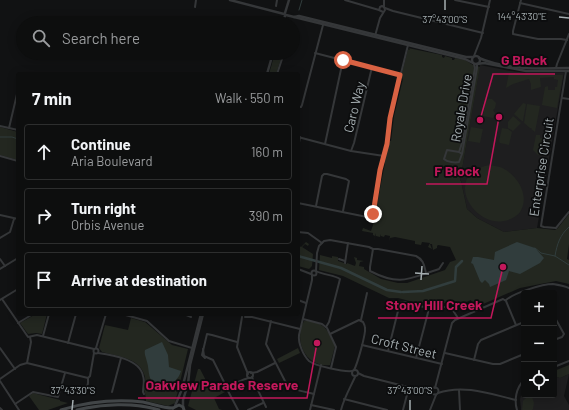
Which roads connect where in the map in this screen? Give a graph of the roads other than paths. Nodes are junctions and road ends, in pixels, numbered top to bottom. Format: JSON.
{"nodes":[{"id":1,"x":196,"y":0,"type":"edge"},
{"id":2,"x":230,"y":0,"type":"edge"},
{"id":3,"x":277,"y":0,"type":"edge"},
{"id":4,"x":289,"y":0,"type":"edge"},
{"id":5,"x":346,"y":0,"type":"edge"},
{"id":6,"x":384,"y":0,"type":"edge"},
{"id":7,"x":455,"y":0,"type":"edge"},
{"id":8,"x":490,"y":0,"type":"edge"},
{"id":9,"x":354,"y":1,"type":"edge"},
{"id":10,"x":521,"y":1,"type":"edge"},
{"id":11,"x":276,"y":6,"type":"dead end"},
{"id":12,"x":371,"y":6,"type":"junction"},
{"id":13,"x":195,"y":7,"type":"dead end"},
{"id":14,"x":383,"y":7,"type":"junction"},
{"id":15,"x":488,"y":8,"type":"junction"},
{"id":16,"x":379,"y":10,"type":"junction"},
{"id":17,"x":383,"y":11,"type":"junction"},
{"id":18,"x":392,"y":11,"type":"junction"},
{"id":19,"x":285,"y":14,"type":"junction"},
{"id":20,"x":569,"y":14,"type":"edge"},
{"id":21,"x":291,"y":16,"type":"edge"},
{"id":22,"x":300,"y":16,"type":"edge"},
{"id":23,"x":300,"y":18,"type":"edge"},
{"id":24,"x":380,"y":18,"type":"junction"},
{"id":25,"x":322,"y":24,"type":"junction"},
{"id":26,"x":483,"y":33,"type":"junction"},
{"id":27,"x":569,"y":34,"type":"edge"},
{"id":28,"x":376,"y":36,"type":"junction"},
{"id":29,"x":566,"y":41,"type":"junction"},
{"id":30,"x":407,"y":45,"type":"junction"},
{"id":31,"x":479,"y":45,"type":"junction"},
{"id":32,"x":315,"y":54,"type":"junction"},
{"id":33,"x":474,"y":57,"type":"junction"},
{"id":34,"x":479,"y":58,"type":"junction"},
{"id":35,"x":271,"y":60,"type":"edge"},
{"id":36,"x":282,"y":60,"type":"edge"},
{"id":37,"x":344,"y":61,"type":"junction"},
{"id":38,"x":475,"y":63,"type":"junction"},
{"id":39,"x":372,"y":67,"type":"junction"},
{"id":40,"x":557,"y":69,"type":"junction"},
{"id":41,"x":567,"y":70,"type":"edge"},
{"id":42,"x":268,"y":72,"type":"edge"},
{"id":43,"x":278,"y":72,"type":"edge"},
{"id":44,"x":400,"y":74,"type":"junction"},
{"id":45,"x":562,"y":97,"type":"junction"},
{"id":46,"x":569,"y":99,"type":"edge"},
{"id":47,"x":16,"y":100,"type":"edge"},
{"id":48,"x":300,"y":107,"type":"edge"},
{"id":49,"x":0,"y":126,"type":"edge"},
{"id":50,"x":10,"y":128,"type":"junction"},
{"id":51,"x":16,"y":130,"type":"edge"},
{"id":52,"x":300,"y":137,"type":"edge"},
{"id":53,"x":324,"y":144,"type":"junction"},
{"id":54,"x":352,"y":151,"type":"junction"},
{"id":55,"x":459,"y":152,"type":"junction"},
{"id":56,"x":462,"y":154,"type":"junction"},
{"id":57,"x":0,"y":157,"type":"edge"},
{"id":58,"x":384,"y":157,"type":"junction"},
{"id":59,"x":16,"y":160,"type":"edge"},
{"id":60,"x":300,"y":203,"type":"edge"},
{"id":61,"x":316,"y":206,"type":"junction"},
{"id":62,"x":344,"y":212,"type":"junction"},
{"id":63,"x":569,"y":212,"type":"edge"},
{"id":64,"x":0,"y":215,"type":"edge"},
{"id":65,"x":14,"y":220,"type":"joint"},
{"id":66,"x":300,"y":232,"type":"edge"},
{"id":67,"x":0,"y":238,"type":"edge"},
{"id":68,"x":322,"y":243,"type":"junction"},
{"id":69,"x":348,"y":243,"type":"junction"},
{"id":70,"x":373,"y":249,"type":"junction"},
{"id":71,"x":16,"y":259,"type":"edge"},
{"id":72,"x":339,"y":259,"type":"dead end"},
{"id":73,"x":0,"y":260,"type":"edge"},
{"id":74,"x":442,"y":263,"type":"dead end"},
{"id":75,"x":315,"y":265,"type":"junction"},
{"id":76,"x":4,"y":266,"type":"junction"},
{"id":77,"x":0,"y":269,"type":"edge"},
{"id":78,"x":300,"y":270,"type":"edge"},
{"id":79,"x":305,"y":271,"type":"junction"},
{"id":80,"x":312,"y":271,"type":"junction"},
{"id":81,"x":316,"y":271,"type":"junction"},
{"id":82,"x":426,"y":273,"type":"junction"},
{"id":83,"x":322,"y":274,"type":"junction"},
{"id":84,"x":313,"y":275,"type":"junction"},
{"id":85,"x":569,"y":288,"type":"edge"},
{"id":86,"x":16,"y":290,"type":"edge"},
{"id":87,"x":367,"y":293,"type":"dead end"},
{"id":88,"x":1,"y":299,"type":"edge"},
{"id":89,"x":300,"y":300,"type":"edge"},
{"id":90,"x":505,"y":300,"type":"junction"},
{"id":91,"x":307,"y":302,"type":"junction"},
{"id":92,"x":428,"y":308,"type":"junction"},
{"id":93,"x":30,"y":316,"type":"edge"},
{"id":94,"x":48,"y":316,"type":"edge"},
{"id":95,"x":75,"y":316,"type":"edge"},
{"id":96,"x":105,"y":316,"type":"edge"},
{"id":97,"x":129,"y":316,"type":"edge"},
{"id":98,"x":201,"y":316,"type":"edge"},
{"id":99,"x":202,"y":316,"type":"edge"},
{"id":100,"x":244,"y":316,"type":"edge"},
{"id":101,"x":248,"y":316,"type":"edge"},
{"id":102,"x":458,"y":318,"type":"junction"},
{"id":103,"x":303,"y":319,"type":"junction"},
{"id":104,"x":361,"y":320,"type":"junction"},
{"id":105,"x":557,"y":321,"type":"edge"},
{"id":106,"x":271,"y":322,"type":"junction"},
{"id":107,"x":18,"y":323,"type":"junction"},
{"id":108,"x":521,"y":323,"type":"edge"},
{"id":109,"x":516,"y":325,"type":"junction"},
{"id":110,"x":326,"y":327,"type":"junction"},
{"id":111,"x":300,"y":328,"type":"junction"},
{"id":112,"x":330,"y":334,"type":"junction"},
{"id":113,"x":43,"y":336,"type":"junction"},
{"id":114,"x":30,"y":337,"type":"junction"},
{"id":115,"x":557,"y":339,"type":"edge"},
{"id":116,"x":237,"y":341,"type":"junction"},
{"id":117,"x":68,"y":343,"type":"junction"},
{"id":118,"x":362,"y":345,"type":"junction"},
{"id":119,"x":0,"y":348,"type":"edge"},
{"id":120,"x":192,"y":348,"type":"junction"},
{"id":121,"x":96,"y":351,"type":"junction"},
{"id":122,"x":388,"y":351,"type":"junction"},
{"id":123,"x":445,"y":352,"type":"junction"},
{"id":124,"x":521,"y":355,"type":"edge"},
{"id":125,"x":121,"y":358,"type":"junction"},
{"id":126,"x":416,"y":358,"type":"junction"},
{"id":127,"x":474,"y":360,"type":"junction"},
{"id":128,"x":569,"y":361,"type":"edge"},
{"id":129,"x":27,"y":363,"type":"junction"},
{"id":130,"x":275,"y":363,"type":"junction"},
{"id":131,"x":357,"y":363,"type":"junction"},
{"id":132,"x":442,"y":364,"type":"junction"},
{"id":133,"x":321,"y":365,"type":"junction"},
{"id":134,"x":557,"y":366,"type":"edge"},
{"id":135,"x":331,"y":368,"type":"junction"},
{"id":136,"x":15,"y":369,"type":"junction"},
{"id":137,"x":344,"y":371,"type":"junction"},
{"id":138,"x":353,"y":371,"type":"junction"},
{"id":139,"x":65,"y":373,"type":"junction"},
{"id":140,"x":357,"y":374,"type":"junction"},
{"id":141,"x":250,"y":375,"type":"junction"},
{"id":142,"x":352,"y":375,"type":"junction"},
{"id":143,"x":88,"y":378,"type":"junction"},
{"id":144,"x":0,"y":380,"type":"edge"},
{"id":145,"x":521,"y":384,"type":"edge"},
{"id":146,"x":228,"y":386,"type":"junction"},
{"id":147,"x":351,"y":386,"type":"junction"},
{"id":148,"x":409,"y":387,"type":"junction"},
{"id":149,"x":460,"y":390,"type":"junction"},
{"id":150,"x":435,"y":391,"type":"junction"},
{"id":151,"x":86,"y":392,"type":"dead end"},
{"id":152,"x":112,"y":392,"type":"dead end"},
{"id":153,"x":144,"y":394,"type":"dead end"},
{"id":154,"x":314,"y":394,"type":"junction"},
{"id":155,"x":344,"y":399,"type":"junction"},
{"id":156,"x":516,"y":400,"type":"junction"},
{"id":157,"x":262,"y":402,"type":"junction"},
{"id":158,"x":15,"y":404,"type":"junction"},
{"id":159,"x":311,"y":405,"type":"junction"},
{"id":160,"x":173,"y":408,"type":"edge"},
{"id":161,"x":267,"y":408,"type":"edge"},
{"id":162,"x":185,"y":409,"type":"edge"},
{"id":163,"x":19,"y":410,"type":"edge"},
{"id":164,"x":60,"y":410,"type":"edge"},
{"id":165,"x":77,"y":410,"type":"edge"},
{"id":166,"x":159,"y":410,"type":"edge"},
{"id":167,"x":238,"y":410,"type":"edge"},
{"id":168,"x":248,"y":410,"type":"edge"},
{"id":169,"x":310,"y":410,"type":"edge"},
{"id":170,"x":334,"y":410,"type":"edge"},
{"id":171,"x":341,"y":410,"type":"edge"},
{"id":172,"x":387,"y":410,"type":"edge"},
{"id":173,"x":403,"y":410,"type":"edge"},
{"id":174,"x":430,"y":410,"type":"edge"},
{"id":175,"x":460,"y":410,"type":"edge"},
{"id":176,"x":517,"y":410,"type":"edge"}],
"edges":[{"from":1,"to":13,"type":"street"},
{"from":2,"to":19,"type":"street"},
{"from":3,"to":11,"type":"street"},
{"from":4,"to":19,"type":"street"},
{"from":5,"to":9,"type":"street"},
{"from":6,"to":14,"type":"street"},
{"from":7,"to":15,"type":"street"},
{"from":8,"to":15,"type":"street"},
{"from":9,"to":12,"type":"street"},
{"from":10,"to":20,"type":"street"},
{"from":10,"to":29,"type":"street"},
{"from":12,"to":14,"type":"street"},
{"from":12,"to":16,"type":"street"},
{"from":14,"to":16,"type":"street"},
{"from":14,"to":17,"type":"street"},
{"from":14,"to":18,"type":"street"},
{"from":15,"to":26,"type":"street"},
{"from":16,"to":17,"type":"street"},
{"from":16,"to":24,"type":"street"},
{"from":17,"to":18,"type":"street"},
{"from":17,"to":24,"type":"street"},
{"from":18,"to":26,"type":"street"},
{"from":19,"to":21,"type":"street"},
{"from":22,"to":28,"type":"street"},
{"from":23,"to":25,"type":"street"},
{"from":24,"to":28,"type":"street"},
{"from":25,"to":28,"type":"street"},
{"from":25,"to":32,"type":"street"},
{"from":26,"to":31,"type":"street"},
{"from":27,"to":29,"type":"street"},
{"from":28,"to":30,"type":"street"},
{"from":28,"to":33,"type":"street"},
{"from":29,"to":40,"type":"street"},
{"from":30,"to":38,"type":"street"},
{"from":30,"to":44,"type":"street"},
{"from":31,"to":33,"type":"street"},
{"from":31,"to":34,"type":"street"},
{"from":32,"to":37,"type":"street"},
{"from":32,"to":48,"type":"street"},
{"from":33,"to":34,"type":"street"},
{"from":33,"to":38,"type":"street"},
{"from":34,"to":38,"type":"street"},
{"from":34,"to":40,"type":"street"},
{"from":35,"to":42,"type":"street"},
{"from":36,"to":43,"type":"street"},
{"from":37,"to":39,"type":"street"},
{"from":37,"to":53,"type":"street"},
{"from":38,"to":40,"type":"street"},
{"from":38,"to":55,"type":"street","name":"Royale Drive"},
{"from":38,"to":56,"type":"street","name":"Royale Drive"},
{"from":39,"to":44,"type":"street"},
{"from":39,"to":54,"type":"street","name":"Caro Way"},
{"from":40,"to":41,"type":"street"},
{"from":40,"to":41,"type":"street"},
{"from":41,"to":45,"type":"street","name":"Enterprise Circuit"},
{"from":44,"to":58,"type":"street"},
{"from":45,"to":46,"type":"street"},
{"from":45,"to":63,"type":"street","name":"Enterprise Circuit"},
{"from":47,"to":50,"type":"street"},
{"from":49,"to":50,"type":"street"},
{"from":50,"to":51,"type":"street"},
{"from":52,"to":53,"type":"street"},
{"from":53,"to":54,"type":"street"},
{"from":54,"to":58,"type":"street"},
{"from":55,"to":56,"type":"street","name":"Royale Drive"},
{"from":55,"to":56,"type":"street","name":"Royale Drive"},
{"from":57,"to":59,"type":"street"},
{"from":58,"to":62,"type":"street"},
{"from":60,"to":61,"type":"street"},
{"from":61,"to":62,"type":"street"},
{"from":61,"to":62,"type":"street"},
{"from":64,"to":65,"type":"street"},
{"from":65,"to":67,"type":"street"},
{"from":66,"to":68,"type":"street"},
{"from":68,"to":69,"type":"street"},
{"from":68,"to":75,"type":"street"},
{"from":69,"to":70,"type":"street"},
{"from":69,"to":72,"type":"street"},
{"from":70,"to":82,"type":"street"},
{"from":70,"to":82,"type":"street"},
{"from":71,"to":76,"type":"street"},
{"from":73,"to":76,"type":"street"},
{"from":74,"to":82,"type":"street"},
{"from":75,"to":80,"type":"street"},
{"from":75,"to":81,"type":"street"},
{"from":76,"to":77,"type":"street"},
{"from":78,"to":79,"type":"street"},
{"from":79,"to":80,"type":"street"},
{"from":79,"to":84,"type":"street"},
{"from":80,"to":81,"type":"street"},
{"from":80,"to":84,"type":"street"},
{"from":81,"to":83,"type":"street"},
{"from":81,"to":84,"type":"street"},
{"from":83,"to":84,"type":"street"},
{"from":83,"to":110,"type":"street"},
{"from":84,"to":91,"type":"street"},
{"from":85,"to":90,"type":"street"},
{"from":86,"to":88,"type":"street"},
{"from":87,"to":104,"type":"street"},
{"from":88,"to":107,"type":"street"},
{"from":89,"to":91,"type":"street"},
{"from":90,"to":102,"type":"street"},
{"from":90,"to":109,"type":"street"},
{"from":91,"to":103,"type":"street"},
{"from":92,"to":102,"type":"street"},
{"from":92,"to":122,"type":"street"},
{"from":92,"to":126,"type":"street"},
{"from":93,"to":107,"type":"street"},
{"from":94,"to":113,"type":"street"},
{"from":95,"to":117,"type":"street"},
{"from":96,"to":121,"type":"street"},
{"from":97,"to":120,"type":"street"},
{"from":98,"to":120,"type":"street"},
{"from":99,"to":162,"type":"street"},
{"from":100,"to":116,"type":"street"},
{"from":101,"to":106,"type":"street"},
{"from":102,"to":123,"type":"street"},
{"from":103,"to":110,"type":"street"},
{"from":103,"to":111,"type":"street"},
{"from":104,"to":112,"type":"street"},
{"from":104,"to":118,"type":"street"},
{"from":105,"to":115,"type":"street"},
{"from":106,"to":111,"type":"street"},
{"from":106,"to":130,"type":"street"},
{"from":107,"to":114,"type":"street"},
{"from":108,"to":109,"type":"street"},
{"from":109,"to":127,"type":"street"},
{"from":110,"to":112,"type":"street"},
{"from":111,"to":133,"type":"street"},
{"from":112,"to":135,"type":"street"},
{"from":113,"to":114,"type":"street"},
{"from":113,"to":117,"type":"street"},
{"from":114,"to":129,"type":"street"},
{"from":116,"to":141,"type":"street"},
{"from":116,"to":146,"type":"street"},
{"from":117,"to":121,"type":"street"},
{"from":118,"to":122,"type":"street","name":"Croft Street"},
{"from":118,"to":131,"type":"street"},
{"from":119,"to":136,"type":"street"},
{"from":120,"to":160,"type":"street"},
{"from":121,"to":125,"type":"street"},
{"from":121,"to":143,"type":"street"},
{"from":122,"to":126,"type":"street","name":"Croft Street"},
{"from":123,"to":127,"type":"street"},
{"from":123,"to":132,"type":"street"},
{"from":124,"to":127,"type":"street"},
{"from":125,"to":152,"type":"street"},
{"from":125,"to":153,"type":"street"},
{"from":126,"to":132,"type":"street","name":"Croft Street"},
{"from":128,"to":134,"type":"street"},
{"from":129,"to":136,"type":"street"},
{"from":129,"to":139,"type":"street"},
{"from":130,"to":141,"type":"street"},
{"from":130,"to":154,"type":"street"},
{"from":131,"to":138,"type":"street"},
{"from":131,"to":140,"type":"street"},
{"from":132,"to":150,"type":"street"},
{"from":133,"to":135,"type":"street"},
{"from":133,"to":154,"type":"street"},
{"from":135,"to":137,"type":"street"},
{"from":136,"to":144,"type":"street"},
{"from":137,"to":138,"type":"street"},
{"from":137,"to":142,"type":"street"},
{"from":138,"to":140,"type":"street"},
{"from":138,"to":142,"type":"street"},
{"from":139,"to":143,"type":"street"},
{"from":139,"to":158,"type":"street"},
{"from":140,"to":142,"type":"street"},
{"from":140,"to":147,"type":"street"},
{"from":140,"to":148,"type":"street"},
{"from":141,"to":146,"type":"street"},
{"from":141,"to":157,"type":"street"},
{"from":142,"to":147,"type":"street"},
{"from":143,"to":151,"type":"street"},
{"from":144,"to":158,"type":"street"},
{"from":145,"to":156,"type":"street"},
{"from":146,"to":167,"type":"street"},
{"from":147,"to":155,"type":"street"},
{"from":148,"to":150,"type":"street"},
{"from":148,"to":173,"type":"street"},
{"from":149,"to":150,"type":"street"},
{"from":149,"to":156,"type":"street"},
{"from":149,"to":175,"type":"street"},
{"from":150,"to":174,"type":"street"},
{"from":154,"to":159,"type":"street"},
{"from":155,"to":171,"type":"street"},
{"from":155,"to":172,"type":"street"},
{"from":156,"to":176,"type":"street"},
{"from":157,"to":161,"type":"street"},
{"from":157,"to":168,"type":"street"},
{"from":158,"to":163,"type":"street"},
{"from":159,"to":169,"type":"street"},
{"from":159,"to":170,"type":"street"},
{"from":160,"to":162,"type":"main road"},
{"from":160,"to":164,"type":"main road"},
{"from":165,"to":166,"type":"main road"}]}
